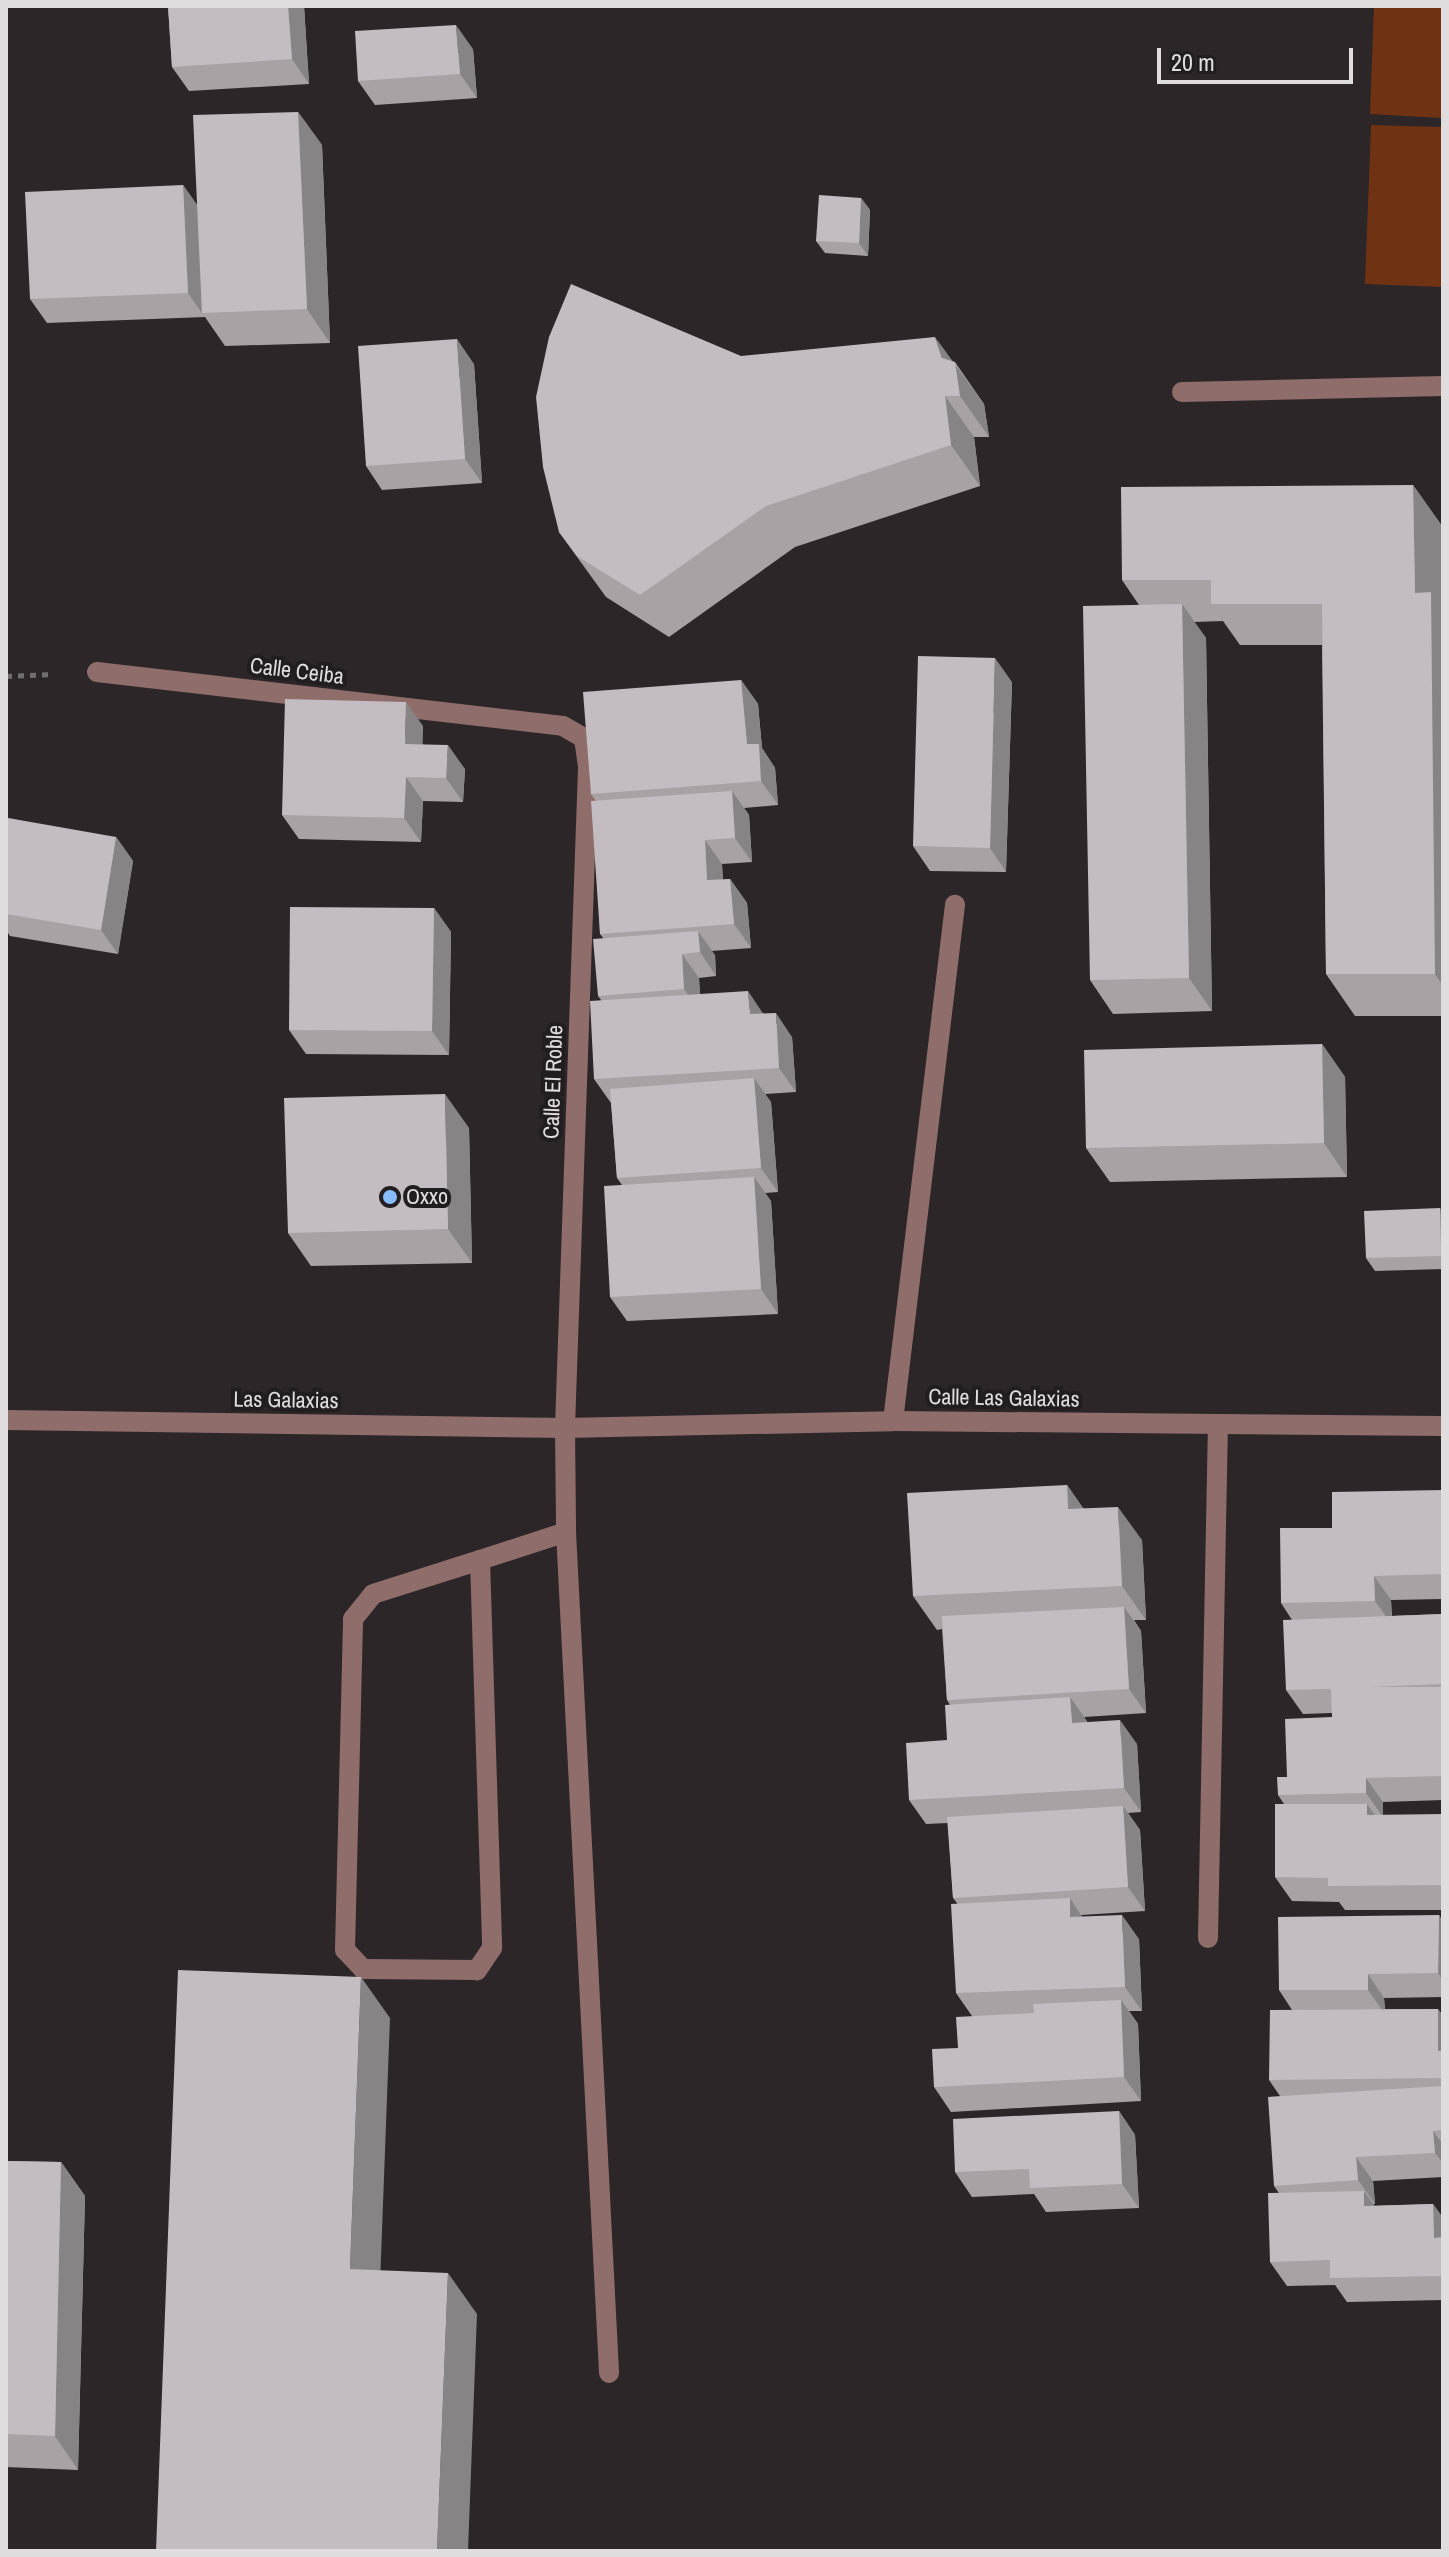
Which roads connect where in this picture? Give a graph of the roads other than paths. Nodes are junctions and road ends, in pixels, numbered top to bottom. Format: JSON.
{"nodes":[{"id":1,"x":1443,"y":386,"type":"edge"},
{"id":2,"x":1182,"y":392,"type":"dead end"},
{"id":3,"x":97,"y":672,"type":"dead end"},
{"id":4,"x":584,"y":738,"type":"joint"},
{"id":5,"x":955,"y":905,"type":"dead end"},
{"id":6,"x":6,"y":1420,"type":"edge"},
{"id":7,"x":893,"y":1421,"type":"junction"},
{"id":8,"x":1218,"y":1424,"type":"junction"},
{"id":9,"x":1443,"y":1426,"type":"edge"},
{"id":10,"x":565,"y":1428,"type":"junction"},
{"id":11,"x":566,"y":1532,"type":"junction"},
{"id":12,"x":480,"y":1560,"type":"junction"},
{"id":13,"x":1208,"y":1938,"type":"dead end"},
{"id":14,"x":609,"y":2373,"type":"dead end"}],
"edges":[{"from":1,"to":2,"type":"street"},
{"from":3,"to":4,"type":"street","name":"Calle Ceiba"},
{"from":4,"to":10,"type":"street","name":"Calle El Roble"},
{"from":5,"to":7,"type":"street"},
{"from":6,"to":10,"type":"street","name":"Las Galaxias"},
{"from":7,"to":8,"type":"street","name":"Calle Las Galaxias"},
{"from":7,"to":10,"type":"street","name":"Calle Las Galaxias"},
{"from":8,"to":9,"type":"street","name":"Calle Las Galaxias"},
{"from":8,"to":13,"type":"street"},
{"from":10,"to":11,"type":"street","name":"Calle El Roble"},
{"from":11,"to":12,"type":"street"},
{"from":11,"to":14,"type":"street","name":"Calle El Roble"},
{"from":12,"to":12,"type":"street"}]}
